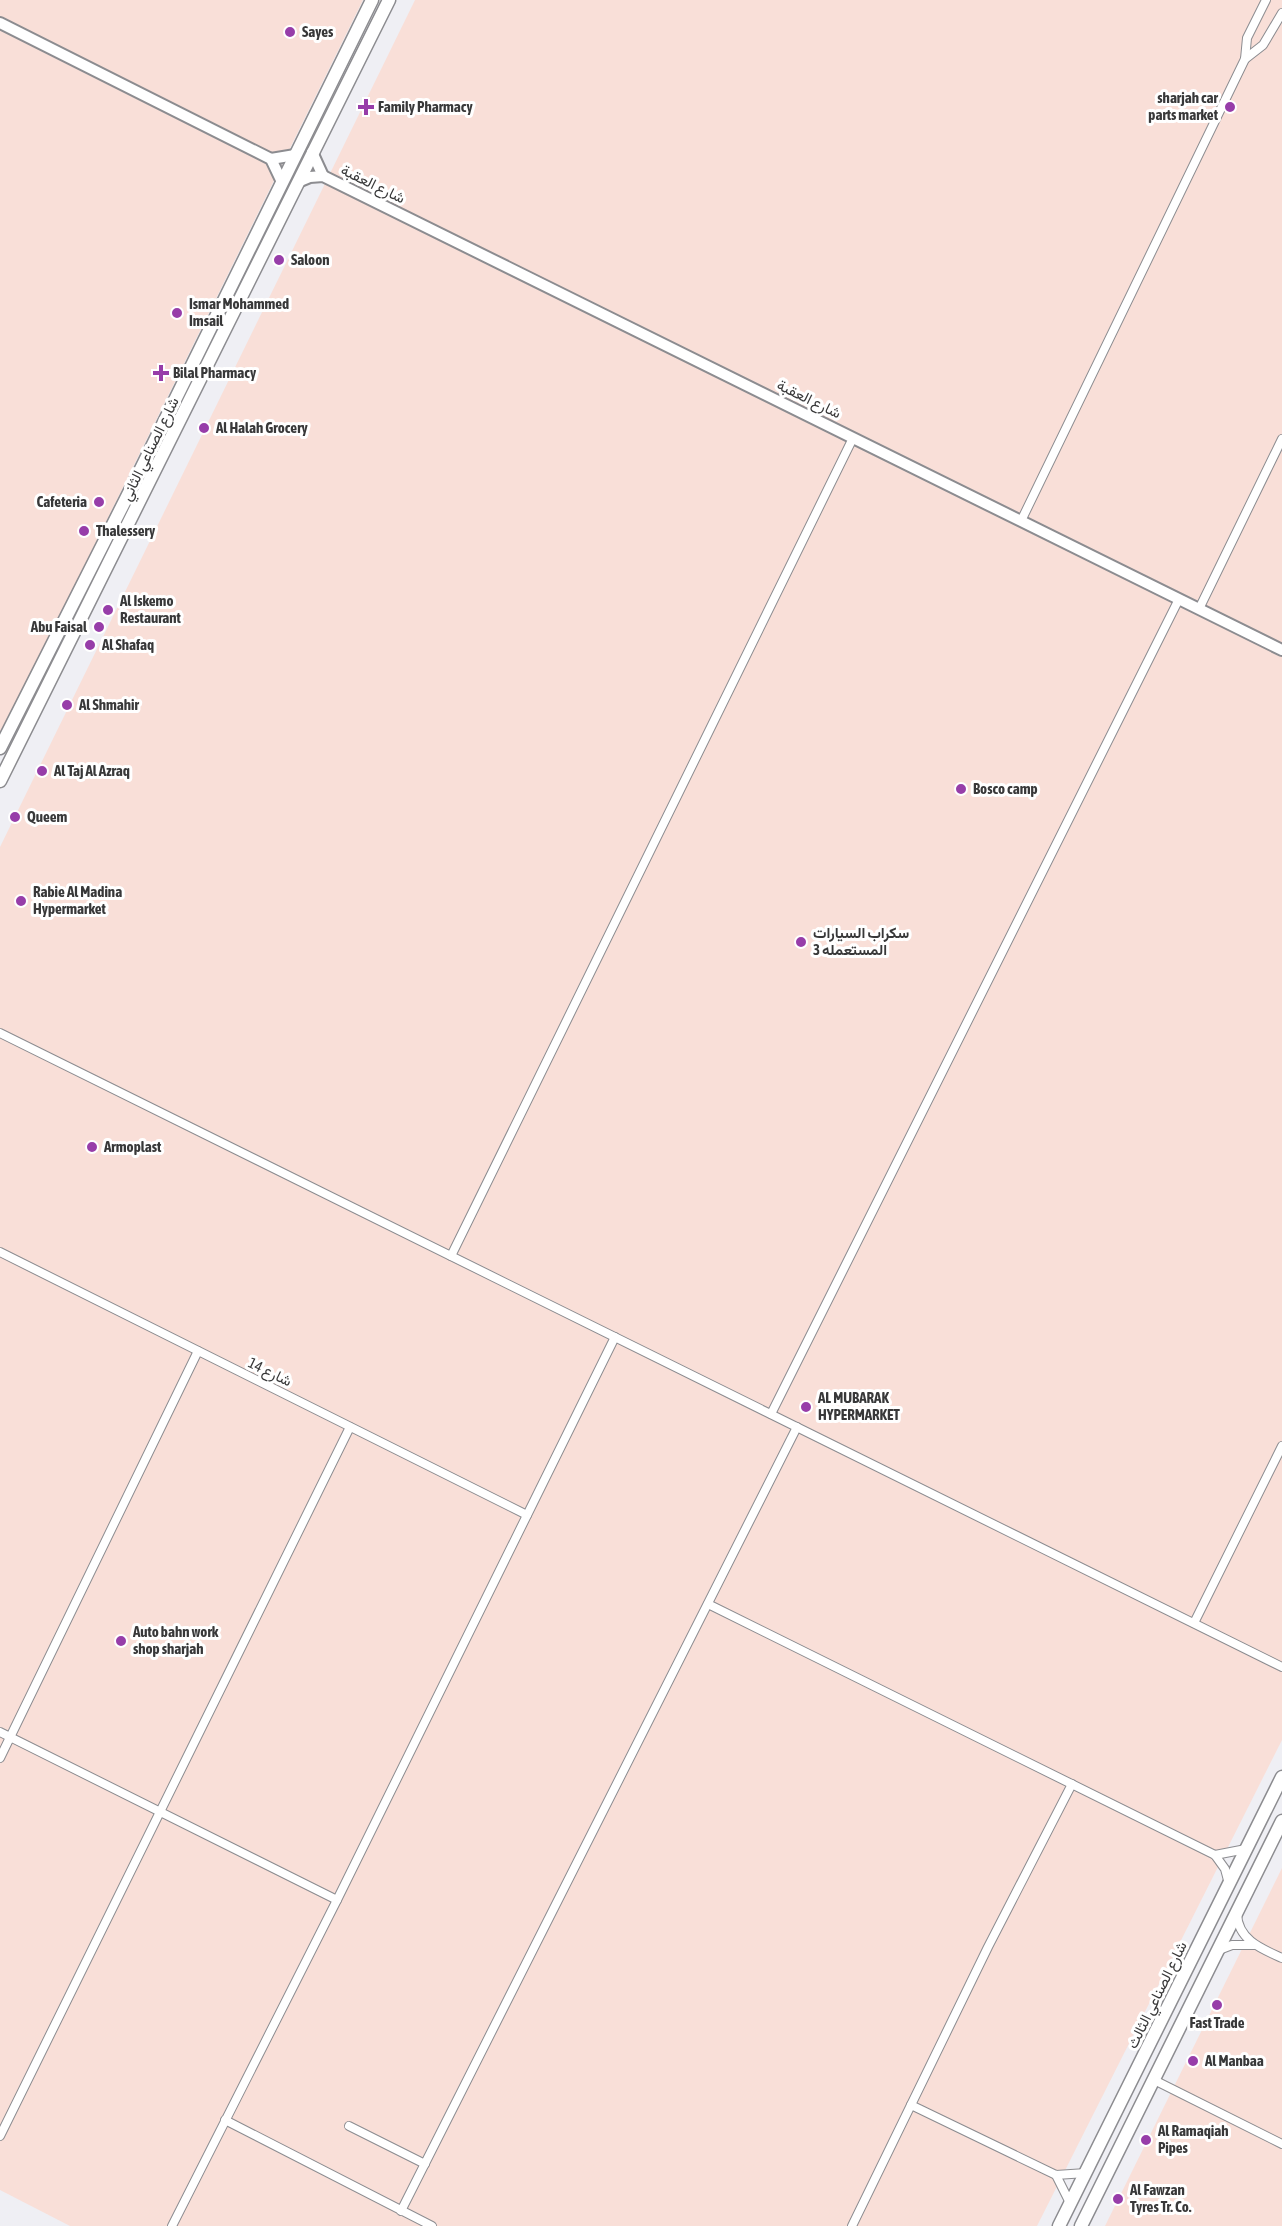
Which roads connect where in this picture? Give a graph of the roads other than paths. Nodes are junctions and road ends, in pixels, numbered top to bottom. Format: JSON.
{"nodes":[{"id":1,"x":372,"y":0,"type":"edge"},
{"id":2,"x":389,"y":0,"type":"edge"},
{"id":3,"x":1266,"y":0,"type":"edge"},
{"id":4,"x":1282,"y":13,"type":"edge"},
{"id":5,"x":0,"y":24,"type":"edge"},
{"id":6,"x":1245,"y":59,"type":"junction"},
{"id":7,"x":312,"y":152,"type":"junction"},
{"id":8,"x":295,"y":155,"type":"junction"},
{"id":9,"x":271,"y":159,"type":"junction"},
{"id":10,"x":323,"y":176,"type":"junction"},
{"id":11,"x":282,"y":182,"type":"junction"},
{"id":12,"x":298,"y":182,"type":"junction"},
{"id":13,"x":853,"y":438,"type":"junction"},
{"id":14,"x":1282,"y":439,"type":"edge"},
{"id":15,"x":1021,"y":521,"type":"junction"},
{"id":16,"x":1179,"y":599,"type":"junction"},
{"id":17,"x":1199,"y":609,"type":"junction"},
{"id":18,"x":1282,"y":650,"type":"edge"},
{"id":19,"x":0,"y":748,"type":"edge"},
{"id":20,"x":0,"y":781,"type":"edge"},
{"id":21,"x":0,"y":1033,"type":"edge"},
{"id":22,"x":0,"y":1252,"type":"edge"},
{"id":23,"x":451,"y":1256,"type":"junction"},
{"id":24,"x":615,"y":1337,"type":"junction"},
{"id":25,"x":198,"y":1351,"type":"junction"},
{"id":26,"x":771,"y":1414,"type":"junction"},
{"id":27,"x":350,"y":1426,"type":"junction"},
{"id":28,"x":797,"y":1427,"type":"junction"},
{"id":29,"x":1282,"y":1446,"type":"edge"},
{"id":30,"x":527,"y":1515,"type":"junction"},
{"id":31,"x":708,"y":1604,"type":"junction"},
{"id":32,"x":1194,"y":1623,"type":"junction"},
{"id":33,"x":1282,"y":1667,"type":"edge"},
{"id":34,"x":0,"y":1732,"type":"edge"},
{"id":35,"x":10,"y":1737,"type":"junction"},
{"id":36,"x":0,"y":1758,"type":"edge"},
{"id":37,"x":1282,"y":1777,"type":"edge"},
{"id":38,"x":1072,"y":1784,"type":"junction"},
{"id":39,"x":160,"y":1811,"type":"junction"},
{"id":40,"x":1282,"y":1821,"type":"edge"},
{"id":41,"x":1246,"y":1849,"type":"junction"},
{"id":42,"x":1215,"y":1855,"type":"junction"},
{"id":43,"x":1229,"y":1885,"type":"junction"},
{"id":44,"x":337,"y":1900,"type":"junction"},
{"id":45,"x":1237,"y":1912,"type":"junction"},
{"id":46,"x":1255,"y":1945,"type":"junction"},
{"id":47,"x":1218,"y":1950,"type":"junction"},
{"id":48,"x":1282,"y":1958,"type":"edge"},
{"id":49,"x":1154,"y":2080,"type":"junction"},
{"id":50,"x":911,"y":2105,"type":"junction"},
{"id":51,"x":225,"y":2120,"type":"junction"},
{"id":52,"x":349,"y":2126,"type":"dead end"},
{"id":53,"x":0,"y":2136,"type":"edge"},
{"id":54,"x":1282,"y":2144,"type":"edge"},
{"id":55,"x":425,"y":2164,"type":"junction"},
{"id":56,"x":1086,"y":2173,"type":"junction"},
{"id":57,"x":1056,"y":2175,"type":"junction"},
{"id":58,"x":1070,"y":2205,"type":"junction"},
{"id":59,"x":401,"y":2211,"type":"junction"},
{"id":60,"x":1084,"y":2224,"type":"edge"},
{"id":61,"x":172,"y":2226,"type":"edge"},
{"id":62,"x":432,"y":2226,"type":"edge"},
{"id":63,"x":852,"y":2226,"type":"edge"},
{"id":64,"x":1059,"y":2226,"type":"edge"}],
"edges":[{"from":1,"to":8,"type":"main road","name":"شارع الصناعي الثاني"},
{"from":2,"to":7,"type":"main road","name":"شارع الصناعي الثاني"},
{"from":3,"to":6,"type":"street"},
{"from":4,"to":6,"type":"street"},
{"from":5,"to":9,"type":"street"},
{"from":6,"to":15,"type":"street"},
{"from":7,"to":10,"type":"street","name":"شارع العقبة"},
{"from":7,"to":12,"type":"main road","name":"شارع الصناعي الثاني"},
{"from":8,"to":9,"type":"street"},
{"from":8,"to":11,"type":"main road","name":"شارع الصناعي الثاني"},
{"from":9,"to":11,"type":"street"},
{"from":10,"to":12,"type":"street","name":"شارع العقبة"},
{"from":10,"to":13,"type":"street","name":"شارع العقبة"},
{"from":11,"to":19,"type":"main road","name":"شارع الصناعي الثاني"},
{"from":12,"to":20,"type":"main road","name":"شارع الصناعي الثاني"},
{"from":13,"to":15,"type":"street","name":"شارع العقبة"},
{"from":13,"to":23,"type":"street"},
{"from":14,"to":17,"type":"street"},
{"from":15,"to":16,"type":"street","name":"شارع العقبة"},
{"from":16,"to":17,"type":"street","name":"شارع العقبة"},
{"from":16,"to":26,"type":"street"},
{"from":17,"to":18,"type":"street","name":"شارع العقبة"},
{"from":21,"to":23,"type":"street"},
{"from":22,"to":25,"type":"street","name":"شارع 14"},
{"from":23,"to":24,"type":"street"},
{"from":24,"to":26,"type":"street"},
{"from":24,"to":30,"type":"street"},
{"from":25,"to":27,"type":"street","name":"شارع 14"},
{"from":25,"to":35,"type":"street"},
{"from":26,"to":28,"type":"street"},
{"from":27,"to":30,"type":"street","name":"شارع 14"},
{"from":27,"to":39,"type":"street"},
{"from":28,"to":31,"type":"street"},
{"from":28,"to":32,"type":"street"},
{"from":29,"to":32,"type":"street"},
{"from":30,"to":44,"type":"street"},
{"from":31,"to":38,"type":"street"},
{"from":31,"to":55,"type":"street"},
{"from":32,"to":33,"type":"street"},
{"from":34,"to":35,"type":"street"},
{"from":35,"to":36,"type":"street"},
{"from":35,"to":39,"type":"street"},
{"from":37,"to":41,"type":"main road","name":"شارع الصناعي الثالث"},
{"from":38,"to":42,"type":"street"},
{"from":38,"to":50,"type":"street"},
{"from":39,"to":44,"type":"street"},
{"from":39,"to":53,"type":"street"},
{"from":40,"to":45,"type":"main road"},
{"from":41,"to":42,"type":"street"},
{"from":41,"to":43,"type":"main road","name":"شارع الصناعي الثالث"},
{"from":42,"to":43,"type":"street"},
{"from":43,"to":56,"type":"main road","name":"شارع الصناعي الثالث"},
{"from":44,"to":51,"type":"street"},
{"from":45,"to":46,"type":"street"},
{"from":45,"to":47,"type":"main road"},
{"from":46,"to":47,"type":"street"},
{"from":46,"to":48,"type":"street"},
{"from":47,"to":49,"type":"main road"},
{"from":49,"to":54,"type":"street"},
{"from":49,"to":60,"type":"main road"},
{"from":50,"to":57,"type":"street"},
{"from":50,"to":63,"type":"street"},
{"from":51,"to":59,"type":"street"},
{"from":51,"to":61,"type":"street"},
{"from":52,"to":55,"type":"street"},
{"from":55,"to":59,"type":"street"},
{"from":56,"to":57,"type":"street"},
{"from":56,"to":58,"type":"main road","name":"شارع الصناعي الثالث"},
{"from":57,"to":58,"type":"street"},
{"from":58,"to":64,"type":"main road","name":"شارع الصناعي الثالث"},
{"from":59,"to":62,"type":"street"}]}
